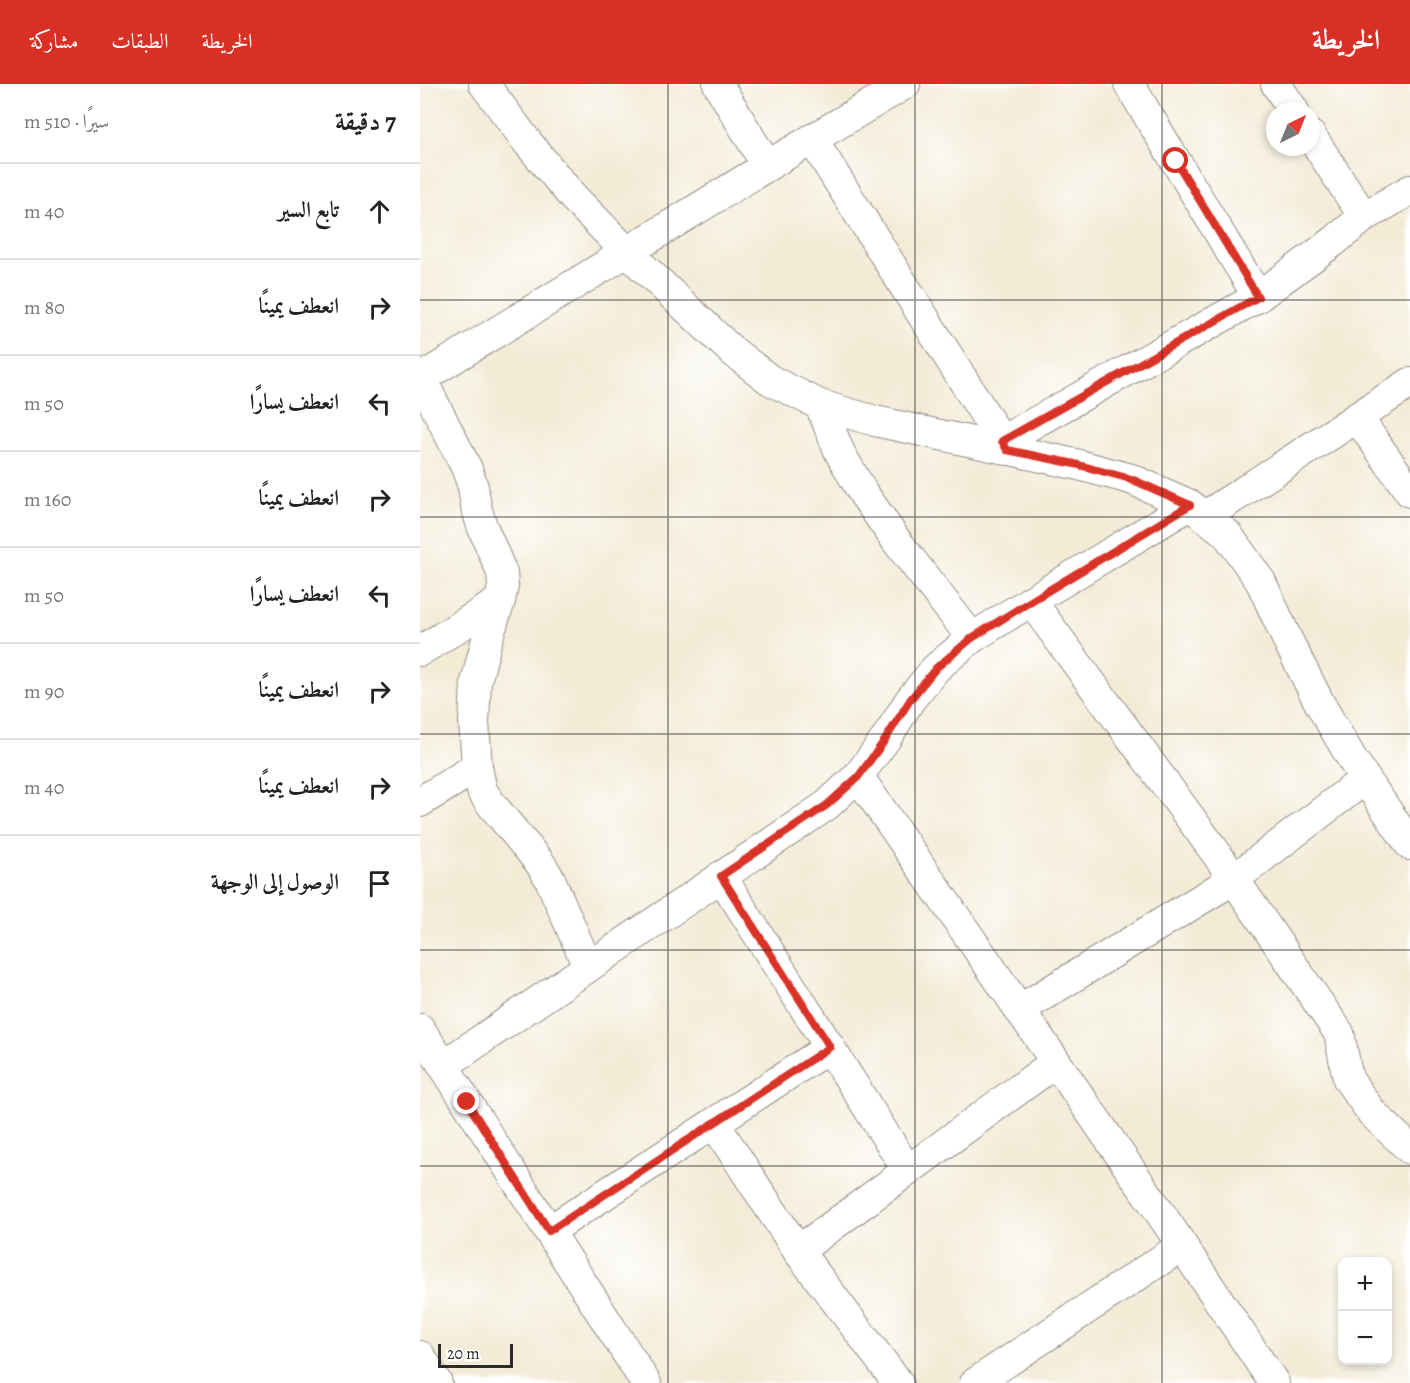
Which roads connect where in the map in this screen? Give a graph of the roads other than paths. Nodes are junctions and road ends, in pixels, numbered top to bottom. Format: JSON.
{"nodes":[{"id":1,"x":484,"y":84,"type":"edge"},
{"id":2,"x":718,"y":84,"type":"edge"},
{"id":3,"x":905,"y":84,"type":"edge"},
{"id":4,"x":1129,"y":84,"type":"edge"},
{"id":5,"x":1276,"y":84,"type":"edge"},
{"id":6,"x":1288,"y":102,"type":"edge"},
{"id":7,"x":812,"y":139,"type":"junction"},
{"id":8,"x":1320,"y":150,"type":"edge"},
{"id":9,"x":767,"y":166,"type":"junction"},
{"id":10,"x":1410,"y":190,"type":"edge"},
{"id":11,"x":1364,"y":217,"type":"junction"},
{"id":12,"x":627,"y":252,"type":"junction"},
{"id":13,"x":1258,"y":297,"type":"junction"},
{"id":14,"x":420,"y":378,"type":"edge"},
{"id":15,"x":1410,"y":383,"type":"edge"},
{"id":16,"x":820,"y":405,"type":"junction"},
{"id":17,"x":1357,"y":417,"type":"junction"},
{"id":18,"x":1004,"y":446,"type":"junction"},
{"id":19,"x":1410,"y":492,"type":"edge"},
{"id":20,"x":1197,"y":511,"type":"junction"},
{"id":21,"x":500,"y":601,"type":"junction"},
{"id":22,"x":1031,"y":601,"type":"junction"},
{"id":23,"x":972,"y":638,"type":"junction"},
{"id":24,"x":420,"y":651,"type":"edge"},
{"id":25,"x":477,"y":767,"type":"junction"},
{"id":26,"x":858,"y":777,"type":"junction"},
{"id":27,"x":1365,"y":779,"type":"junction"},
{"id":28,"x":420,"y":802,"type":"edge"},
{"id":29,"x":1410,"y":845,"type":"edge"},
{"id":30,"x":721,"y":876,"type":"junction"},
{"id":31,"x":1234,"y":879,"type":"junction"},
{"id":32,"x":588,"y":967,"type":"junction"},
{"id":33,"x":1019,"y":1010,"type":"junction"},
{"id":34,"x":420,"y":1029,"type":"edge"},
{"id":35,"x":830,"y":1047,"type":"junction"},
{"id":36,"x":1056,"y":1062,"type":"junction"},
{"id":37,"x":444,"y":1065,"type":"junction"},
{"id":38,"x":714,"y":1123,"type":"junction"},
{"id":39,"x":1410,"y":1149,"type":"edge"},
{"id":40,"x":908,"y":1171,"type":"junction"},
{"id":41,"x":549,"y":1231,"type":"junction"},
{"id":42,"x":1182,"y":1246,"type":"junction"},
{"id":43,"x":798,"y":1251,"type":"junction"},
{"id":44,"x":420,"y":1356,"type":"edge"},
{"id":45,"x":437,"y":1383,"type":"edge"},
{"id":46,"x":646,"y":1383,"type":"edge"},
{"id":47,"x":898,"y":1383,"type":"edge"},
{"id":48,"x":975,"y":1383,"type":"edge"},
{"id":49,"x":1274,"y":1383,"type":"edge"}],
"edges":[{"from":1,"to":12,"type":"street"},
{"from":2,"to":9,"type":"street"},
{"from":3,"to":7,"type":"street"},
{"from":4,"to":13,"type":"street"},
{"from":5,"to":6,"type":"street"},
{"from":7,"to":9,"type":"street"},
{"from":7,"to":18,"type":"street"},
{"from":8,"to":11,"type":"street"},
{"from":9,"to":12,"type":"street"},
{"from":10,"to":11,"type":"street"},
{"from":11,"to":13,"type":"street"},
{"from":12,"to":14,"type":"street"},
{"from":12,"to":16,"type":"street"},
{"from":13,"to":18,"type":"street"},
{"from":14,"to":21,"type":"street"},
{"from":15,"to":17,"type":"street"},
{"from":16,"to":18,"type":"street"},
{"from":16,"to":23,"type":"street"},
{"from":17,"to":19,"type":"street"},
{"from":17,"to":20,"type":"street"},
{"from":18,"to":20,"type":"street"},
{"from":20,"to":22,"type":"street"},
{"from":20,"to":27,"type":"street"},
{"from":21,"to":24,"type":"street"},
{"from":21,"to":25,"type":"street"},
{"from":22,"to":23,"type":"street"},
{"from":22,"to":31,"type":"street"},
{"from":23,"to":26,"type":"street"},
{"from":25,"to":28,"type":"street"},
{"from":25,"to":32,"type":"street"},
{"from":26,"to":30,"type":"street"},
{"from":26,"to":33,"type":"street"},
{"from":27,"to":29,"type":"street"},
{"from":27,"to":31,"type":"street"},
{"from":30,"to":32,"type":"street"},
{"from":30,"to":35,"type":"street"},
{"from":31,"to":33,"type":"street"},
{"from":31,"to":39,"type":"street"},
{"from":32,"to":37,"type":"street"},
{"from":33,"to":36,"type":"street"},
{"from":34,"to":37,"type":"street"},
{"from":35,"to":38,"type":"street"},
{"from":35,"to":40,"type":"street"},
{"from":36,"to":40,"type":"street"},
{"from":36,"to":42,"type":"street"},
{"from":37,"to":41,"type":"street"},
{"from":38,"to":41,"type":"street"},
{"from":38,"to":43,"type":"street"},
{"from":40,"to":43,"type":"street"},
{"from":41,"to":46,"type":"street"},
{"from":42,"to":48,"type":"street"},
{"from":42,"to":49,"type":"street"},
{"from":43,"to":47,"type":"street"},
{"from":44,"to":45,"type":"street"}]}
